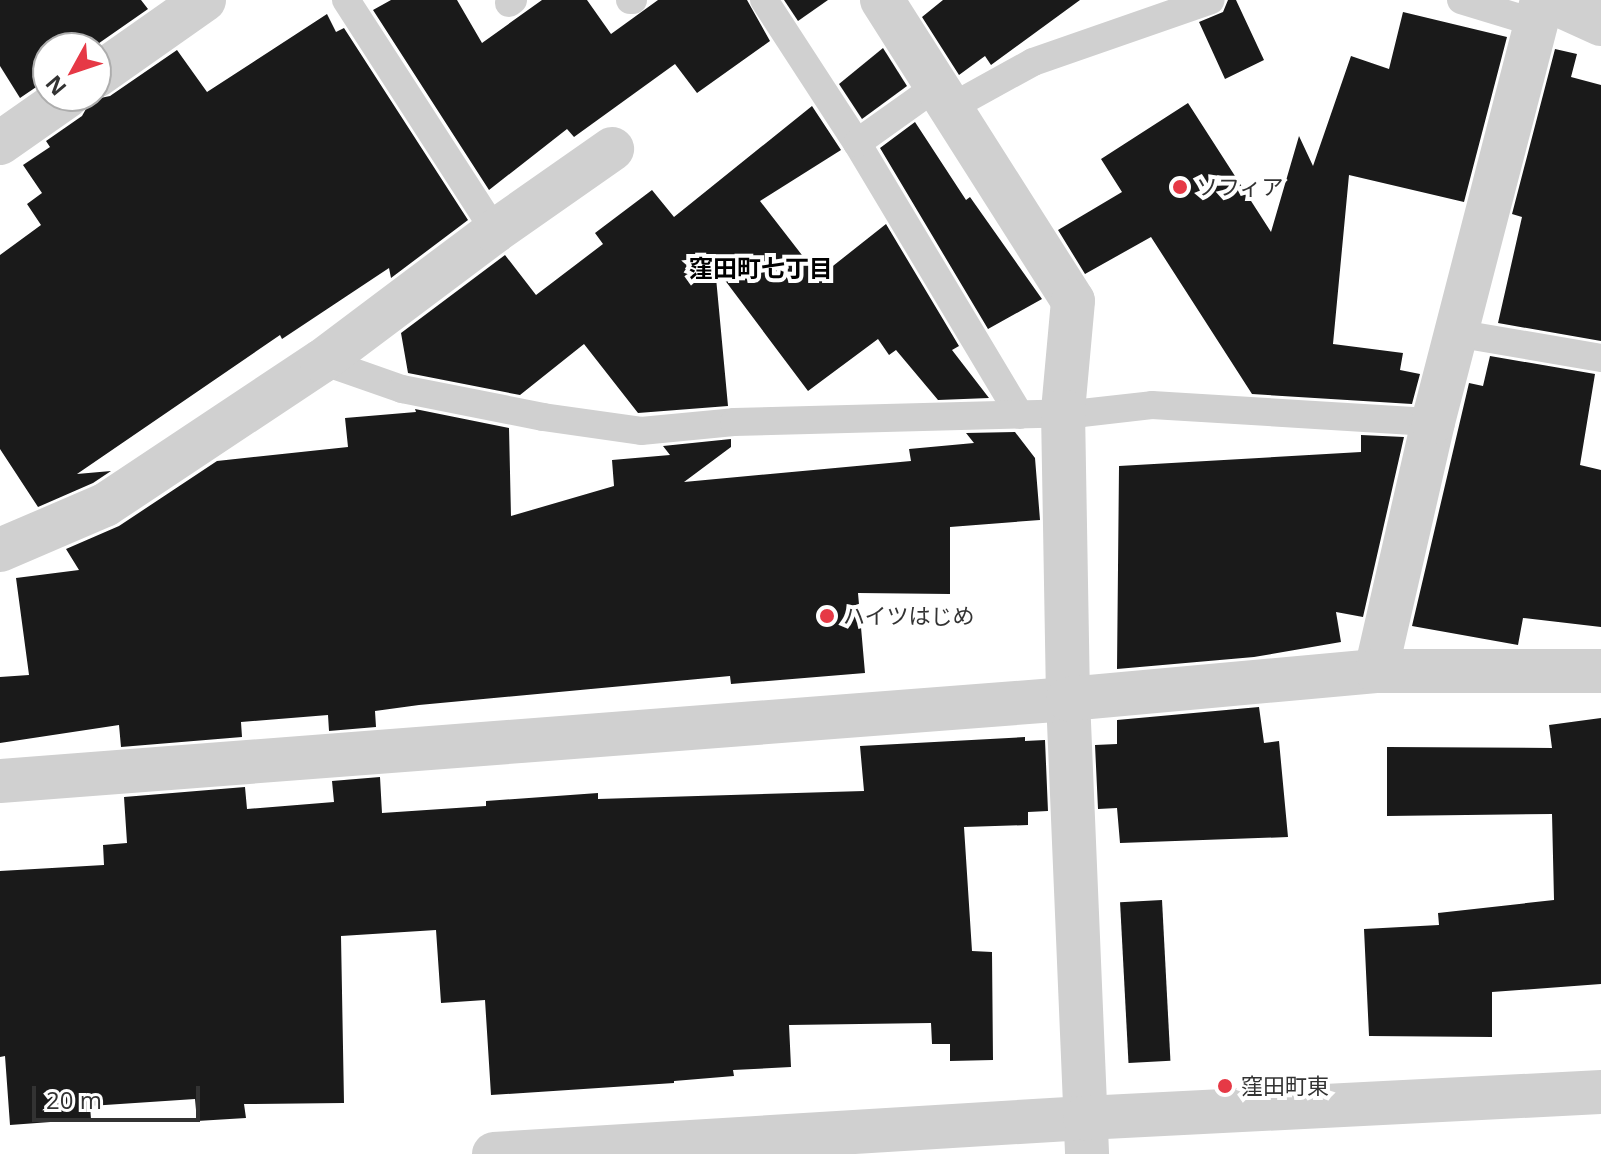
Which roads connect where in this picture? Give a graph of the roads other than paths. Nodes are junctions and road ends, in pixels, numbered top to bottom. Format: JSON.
{"nodes":[{"id":1,"x":204,"y":0,"type":"edge"},
{"id":2,"x":346,"y":0,"type":"edge"},
{"id":3,"x":764,"y":0,"type":"edge"},
{"id":4,"x":882,"y":0,"type":"edge"},
{"id":5,"x":1211,"y":0,"type":"edge"},
{"id":6,"x":1461,"y":0,"type":"edge"},
{"id":7,"x":1542,"y":8,"type":"edge"},
{"id":8,"x":1601,"y":24,"type":"edge"},
{"id":9,"x":112,"y":65,"type":"edge"},
{"id":10,"x":941,"y":98,"type":"junction"},
{"id":11,"x":44,"y":112,"type":"edge"},
{"id":12,"x":0,"y":143,"type":"edge"},
{"id":13,"x":857,"y":143,"type":"junction"},
{"id":14,"x":612,"y":149,"type":"dead end"},
{"id":15,"x":495,"y":231,"type":"junction"},
{"id":16,"x":1455,"y":333,"type":"junction"},
{"id":17,"x":1601,"y":358,"type":"edge"},
{"id":18,"x":322,"y":361,"type":"junction"},
{"id":19,"x":1042,"y":413,"type":"junction"},
{"id":20,"x":1433,"y":422,"type":"junction"},
{"id":21,"x":0,"y":550,"type":"edge"},
{"id":22,"x":1376,"y":671,"type":"junction"},
{"id":23,"x":1601,"y":671,"type":"edge"},
{"id":24,"x":1068,"y":699,"type":"junction"},
{"id":25,"x":0,"y":781,"type":"edge"},
{"id":26,"x":1601,"y":1092,"type":"edge"},
{"id":27,"x":1086,"y":1136,"type":"edge"},
{"id":28,"x":494,"y":1154,"type":"edge"}],
"edges":[{"from":1,"to":9,"type":"street"},
{"from":2,"to":15,"type":"lane"},
{"from":3,"to":13,"type":"lane"},
{"from":4,"to":10,"type":"street"},
{"from":5,"to":10,"type":"lane"},
{"from":6,"to":7,"type":"lane"},
{"from":7,"to":8,"type":"street"},
{"from":7,"to":16,"type":"street"},
{"from":10,"to":13,"type":"lane"},
{"from":10,"to":19,"type":"street"},
{"from":11,"to":12,"type":"street"},
{"from":13,"to":19,"type":"lane"},
{"from":14,"to":15,"type":"street"},
{"from":15,"to":18,"type":"street"},
{"from":16,"to":17,"type":"lane"},
{"from":16,"to":20,"type":"street"},
{"from":18,"to":19,"type":"lane"},
{"from":18,"to":21,"type":"street"},
{"from":19,"to":20,"type":"lane"},
{"from":19,"to":24,"type":"street"},
{"from":20,"to":22,"type":"street"},
{"from":22,"to":23,"type":"street"},
{"from":22,"to":24,"type":"street"},
{"from":24,"to":25,"type":"street"},
{"from":24,"to":27,"type":"street"},
{"from":26,"to":27,"type":"street"},
{"from":27,"to":28,"type":"street"}]}
